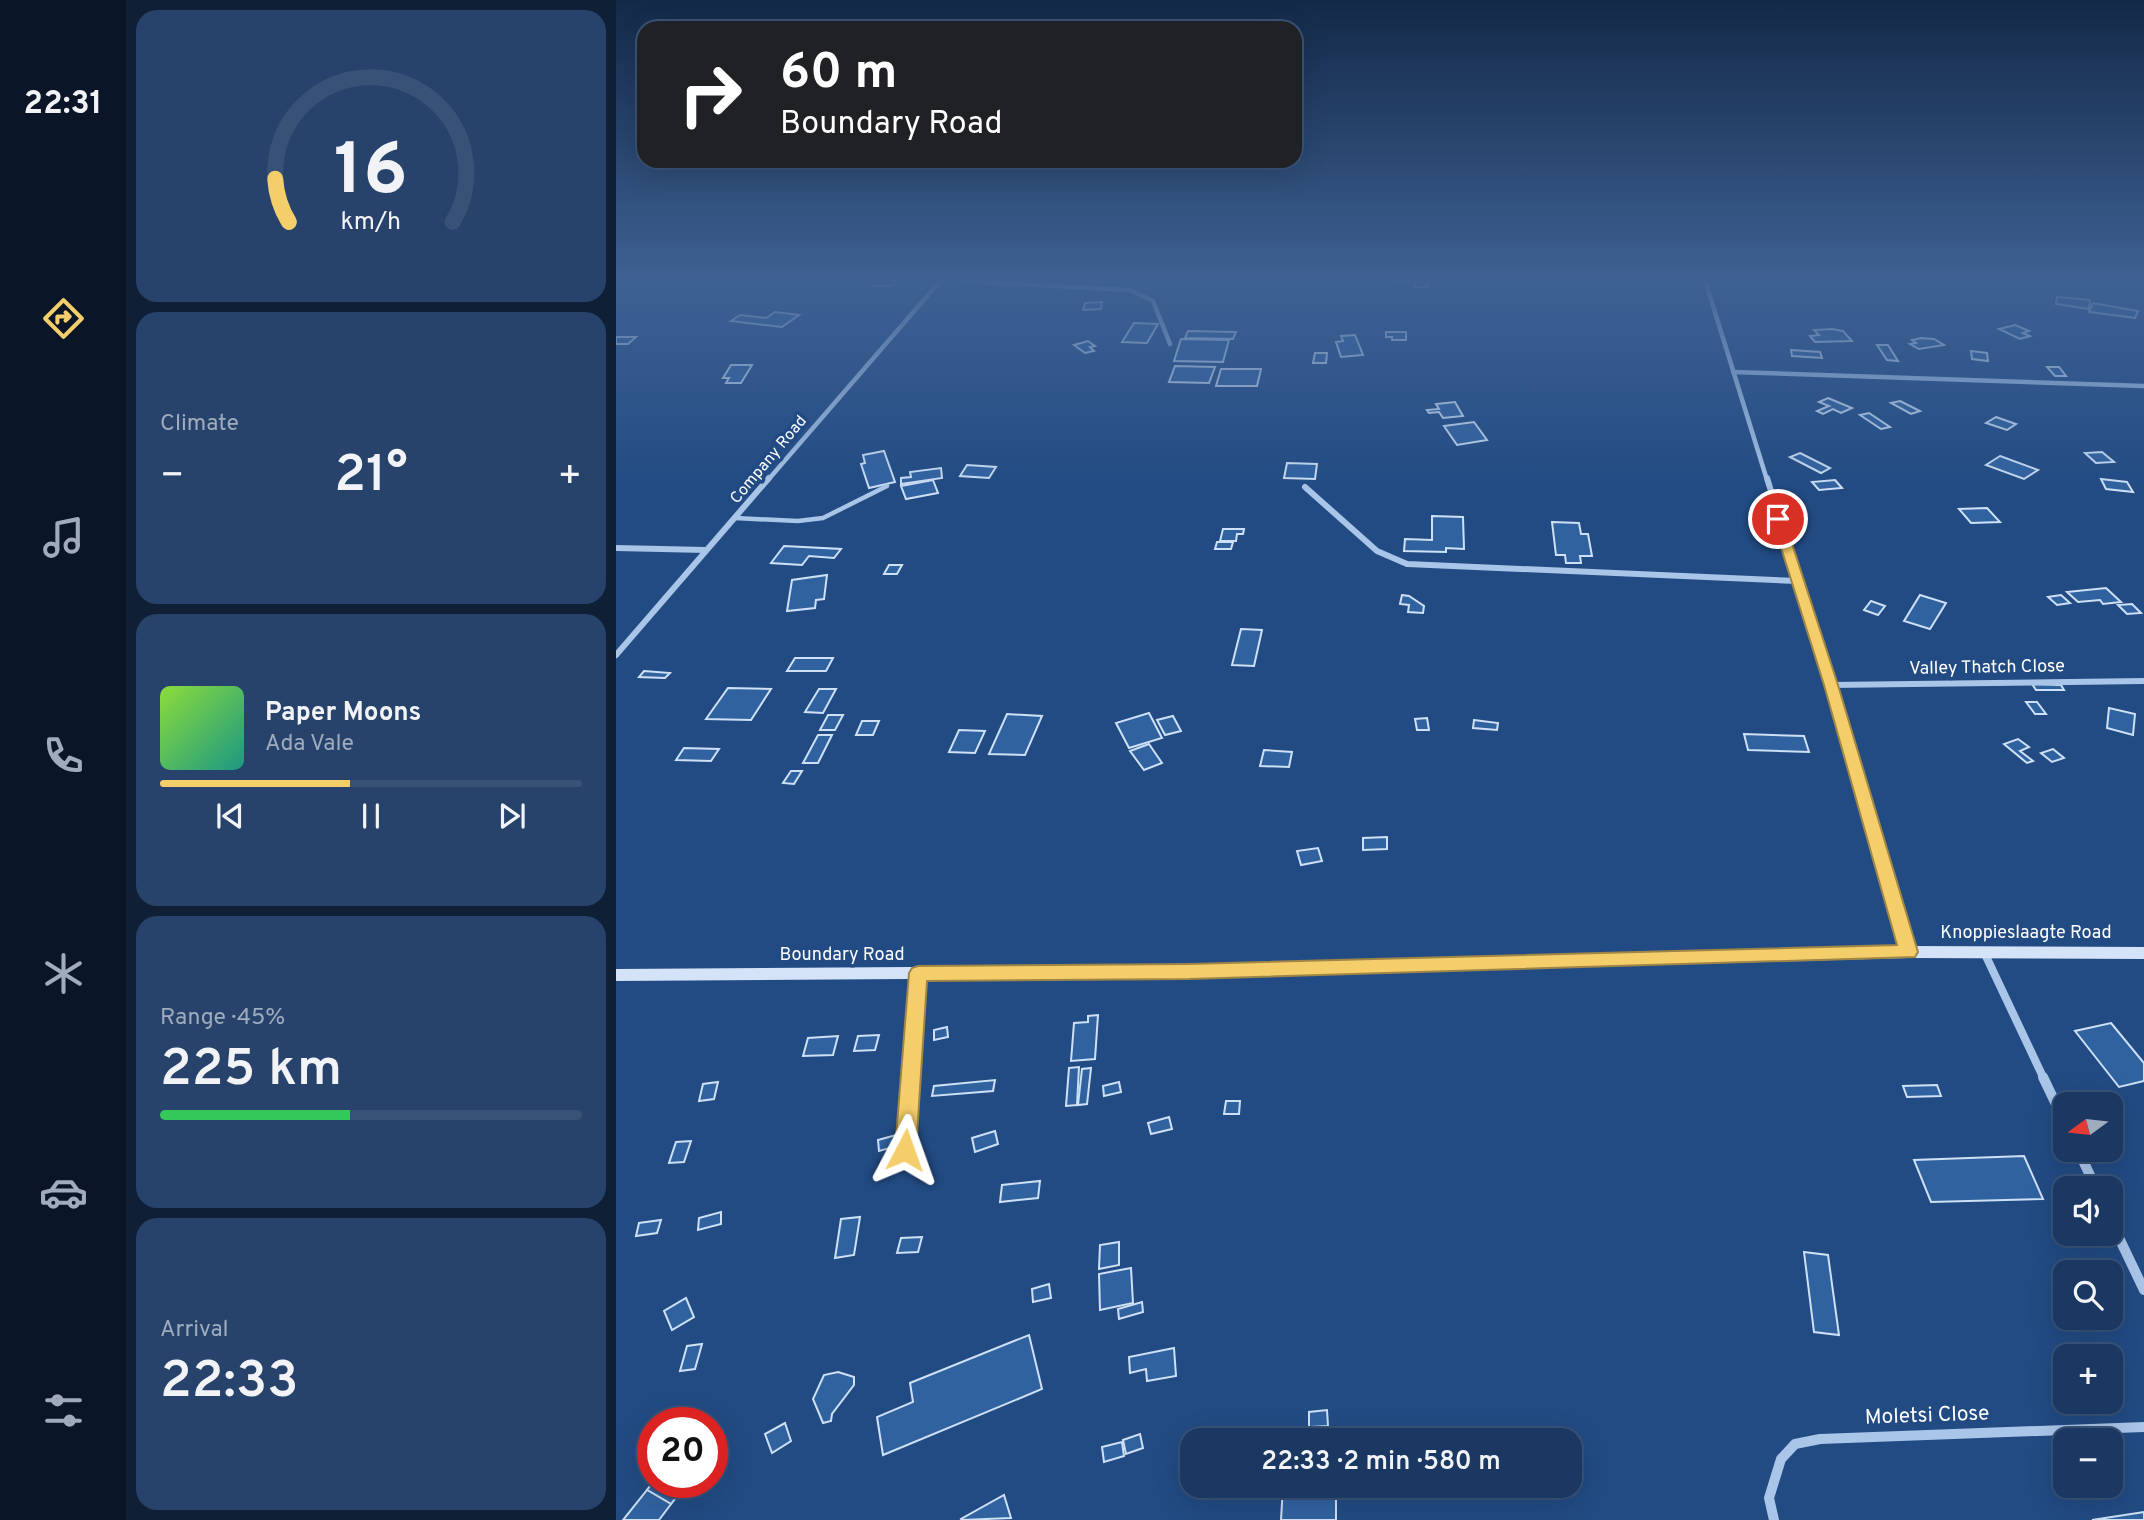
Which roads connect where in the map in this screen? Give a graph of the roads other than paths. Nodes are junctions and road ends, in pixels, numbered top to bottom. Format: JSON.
{"nodes":[{"id":1,"x":879,"y":351,"type":"edge"},
{"id":2,"x":1727,"y":351,"type":"edge"},
{"id":3,"x":1733,"y":372,"type":"junction"},
{"id":4,"x":2144,"y":386,"type":"edge"},
{"id":5,"x":887,"y":486,"type":"dead end"},
{"id":6,"x":1305,"y":487,"type":"dead end"},
{"id":7,"x":735,"y":518,"type":"junction"},
{"id":8,"x":616,"y":548,"type":"edge"},
{"id":9,"x":706,"y":550,"type":"junction"},
{"id":10,"x":1797,"y":581,"type":"junction"},
{"id":11,"x":616,"y":655,"type":"edge"},
{"id":12,"x":2144,"y":681,"type":"edge"},
{"id":13,"x":1831,"y":685,"type":"junction"},
{"id":14,"x":1908,"y":952,"type":"junction"},
{"id":15,"x":1984,"y":953,"type":"junction"},
{"id":16,"x":2144,"y":953,"type":"edge"},
{"id":17,"x":918,"y":973,"type":"junction"},
{"id":18,"x":616,"y":975,"type":"edge"},
{"id":19,"x":2053,"y":1098,"type":"edge"},
{"id":20,"x":905,"y":1150,"type":"dead end"},
{"id":21,"x":2123,"y":1246,"type":"edge"},
{"id":22,"x":2144,"y":1290,"type":"edge"},
{"id":23,"x":2144,"y":1427,"type":"edge"},
{"id":24,"x":1774,"y":1520,"type":"edge"}],
"edges":[{"from":1,"to":7,"type":"street","name":"Company Road"},
{"from":2,"to":3,"type":"street"},
{"from":3,"to":4,"type":"street"},
{"from":3,"to":10,"type":"street"},
{"from":5,"to":7,"type":"lane"},
{"from":6,"to":10,"type":"street"},
{"from":7,"to":9,"type":"street","name":"Company Road"},
{"from":8,"to":9,"type":"street"},
{"from":9,"to":11,"type":"street","name":"Company Road"},
{"from":10,"to":13,"type":"street"},
{"from":12,"to":13,"type":"street","name":"Valley Thatch Close"},
{"from":13,"to":14,"type":"street"},
{"from":14,"to":15,"type":"main road","name":"Knoppieslaagte Road"},
{"from":14,"to":17,"type":"main road","name":"Boundary Road"},
{"from":15,"to":16,"type":"main road","name":"Knoppieslaagte Road"},
{"from":15,"to":19,"type":"street"},
{"from":17,"to":18,"type":"main road","name":"Boundary Road"},
{"from":17,"to":20,"type":"lane"},
{"from":21,"to":22,"type":"street"},
{"from":23,"to":24,"type":"street","name":"Moletsi Close"}]}
